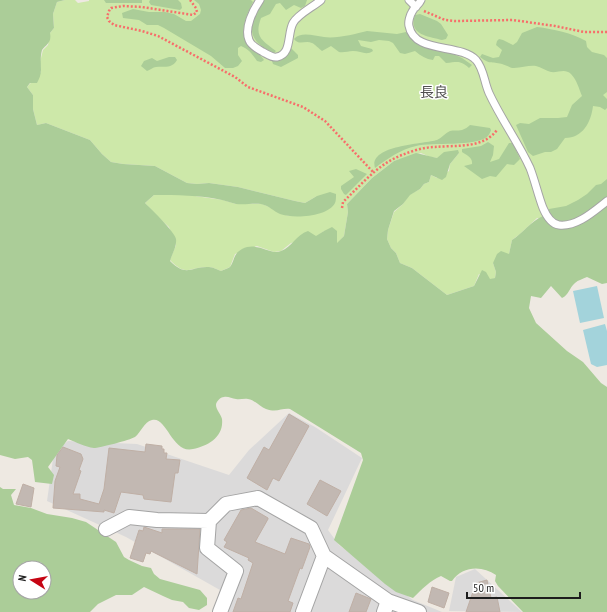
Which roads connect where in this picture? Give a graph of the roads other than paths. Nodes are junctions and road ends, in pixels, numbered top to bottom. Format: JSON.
{"nodes":[{"id":1,"x":260,"y":0,"type":"edge"},
{"id":2,"x":321,"y":0,"type":"edge"},
{"id":3,"x":409,"y":0,"type":"edge"},
{"id":4,"x":421,"y":0,"type":"edge"},
{"id":5,"x":416,"y":7,"type":"junction"},
{"id":6,"x":607,"y":201,"type":"edge"},
{"id":7,"x":209,"y":521,"type":"junction"},
{"id":8,"x":106,"y":529,"type":"dead end"},
{"id":9,"x":324,"y":556,"type":"junction"},
{"id":10,"x":386,"y":607,"type":"edge"},
{"id":11,"x":220,"y":612,"type":"edge"},
{"id":12,"x":303,"y":612,"type":"edge"},
{"id":13,"x":419,"y":612,"type":"edge"}],
"edges":[{"from":1,"to":2,"type":"lane"},
{"from":3,"to":5,"type":"lane"},
{"from":4,"to":5,"type":"lane"},
{"from":5,"to":6,"type":"lane"},
{"from":7,"to":8,"type":"street"},
{"from":7,"to":9,"type":"street"},
{"from":7,"to":11,"type":"street"},
{"from":9,"to":10,"type":"street"},
{"from":9,"to":12,"type":"street"},
{"from":10,"to":13,"type":"street"}]}
